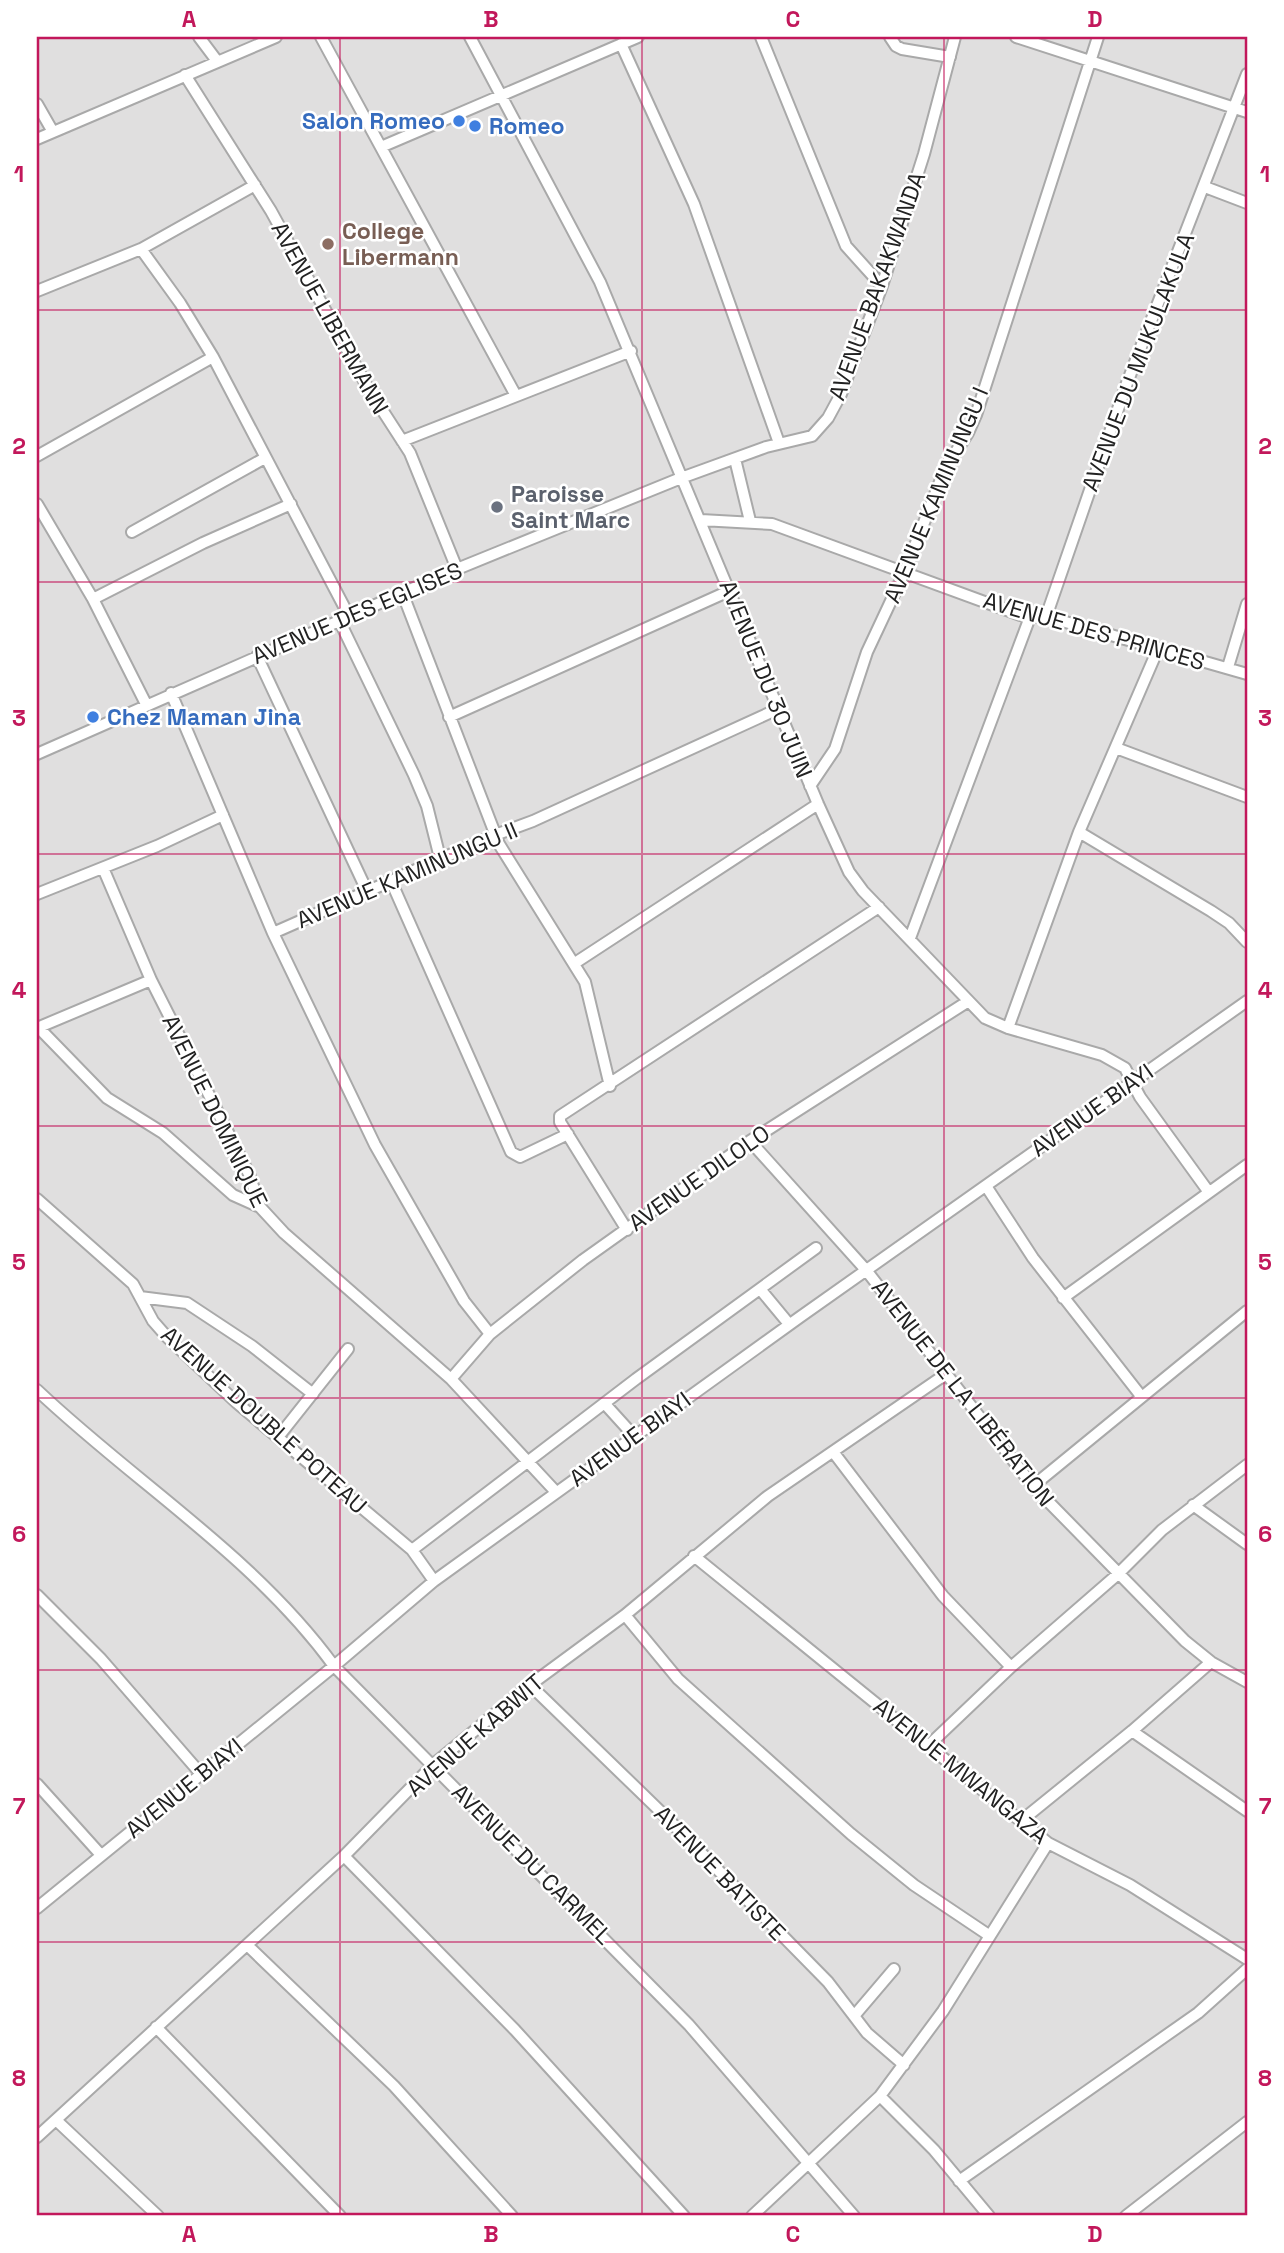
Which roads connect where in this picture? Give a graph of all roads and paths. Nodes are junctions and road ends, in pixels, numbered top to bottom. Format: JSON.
{"nodes":[{"id":1,"x":199,"y":37,"type":"edge"},
{"id":2,"x":276,"y":37,"type":"edge"},
{"id":3,"x":321,"y":37,"type":"edge"},
{"id":4,"x":470,"y":37,"type":"edge"},
{"id":5,"x":638,"y":37,"type":"edge"},
{"id":6,"x":761,"y":37,"type":"edge"},
{"id":7,"x":890,"y":37,"type":"edge"},
{"id":8,"x":954,"y":37,"type":"edge"},
{"id":9,"x":1016,"y":37,"type":"edge"},
{"id":10,"x":1098,"y":37,"type":"edge"},
{"id":11,"x":621,"y":44,"type":"junction"},
{"id":12,"x":950,"y":57,"type":"junction"},
{"id":13,"x":217,"y":61,"type":"junction"},
{"id":14,"x":1091,"y":61,"type":"junction"},
{"id":15,"x":1247,"y":74,"type":"edge"},
{"id":16,"x":185,"y":75,"type":"junction"},
{"id":17,"x":502,"y":97,"type":"junction"},
{"id":18,"x":37,"y":104,"type":"edge"},
{"id":19,"x":1234,"y":107,"type":"junction"},
{"id":20,"x":1247,"y":112,"type":"edge"},
{"id":21,"x":53,"y":132,"type":"junction"},
{"id":22,"x":37,"y":139,"type":"edge"},
{"id":23,"x":381,"y":147,"type":"junction"},
{"id":24,"x":255,"y":185,"type":"junction"},
{"id":25,"x":1205,"y":187,"type":"junction"},
{"id":26,"x":1247,"y":203,"type":"edge"},
{"id":27,"x":141,"y":249,"type":"junction"},
{"id":28,"x":882,"y":286,"type":"junction"},
{"id":29,"x":37,"y":292,"type":"edge"},
{"id":30,"x":631,"y":351,"type":"junction"},
{"id":31,"x":213,"y":357,"type":"junction"},
{"id":32,"x":515,"y":394,"type":"junction"},
{"id":33,"x":402,"y":441,"type":"junction"},
{"id":34,"x":779,"y":443,"type":"junction"},
{"id":35,"x":37,"y":456,"type":"edge"},
{"id":36,"x":265,"y":458,"type":"junction"},
{"id":37,"x":735,"y":459,"type":"junction"},
{"id":38,"x":681,"y":478,"type":"junction"},
{"id":39,"x":291,"y":503,"type":"junction"},
{"id":40,"x":37,"y":504,"type":"edge"},
{"id":41,"x":701,"y":520,"type":"junction"},
{"id":42,"x":750,"y":521,"type":"junction"},
{"id":43,"x":132,"y":532,"type":"dead end"},
{"id":44,"x":457,"y":569,"type":"junction"},
{"id":45,"x":905,"y":571,"type":"junction"},
{"id":46,"x":402,"y":592,"type":"junction"},
{"id":47,"x":729,"y":592,"type":"junction"},
{"id":48,"x":93,"y":599,"type":"junction"},
{"id":49,"x":1247,"y":604,"type":"edge"},
{"id":50,"x":1030,"y":617,"type":"junction"},
{"id":51,"x":1046,"y":617,"type":"junction"},
{"id":52,"x":344,"y":618,"type":"junction"},
{"id":53,"x":1158,"y":649,"type":"junction"},
{"id":54,"x":257,"y":656,"type":"junction"},
{"id":55,"x":1228,"y":667,"type":"junction"},
{"id":56,"x":1247,"y":674,"type":"edge"},
{"id":57,"x":171,"y":693,"type":"junction"},
{"id":58,"x":146,"y":704,"type":"junction"},
{"id":59,"x":778,"y":709,"type":"junction"},
{"id":60,"x":449,"y":717,"type":"junction"},
{"id":61,"x":1116,"y":748,"type":"junction"},
{"id":62,"x":37,"y":754,"type":"edge"},
{"id":63,"x":810,"y":786,"type":"junction"},
{"id":64,"x":1247,"y":797,"type":"edge"},
{"id":65,"x":818,"y":804,"type":"junction"},
{"id":66,"x":223,"y":815,"type":"junction"},
{"id":67,"x":1079,"y":832,"type":"junction"},
{"id":68,"x":495,"y":835,"type":"junction"},
{"id":69,"x":440,"y":858,"type":"junction"},
{"id":70,"x":103,"y":868,"type":"junction"},
{"id":71,"x":391,"y":881,"type":"junction"},
{"id":72,"x":368,"y":891,"type":"junction"},
{"id":73,"x":37,"y":894,"type":"edge"},
{"id":74,"x":879,"y":907,"type":"junction"},
{"id":75,"x":272,"y":933,"type":"junction"},
{"id":76,"x":910,"y":938,"type":"junction"},
{"id":77,"x":1247,"y":942,"type":"edge"},
{"id":78,"x":575,"y":963,"type":"junction"},
{"id":79,"x":151,"y":980,"type":"junction"},
{"id":80,"x":967,"y":1002,"type":"junction"},
{"id":81,"x":1247,"y":1002,"type":"edge"},
{"id":82,"x":37,"y":1028,"type":"edge"},
{"id":83,"x":1008,"y":1028,"type":"junction"},
{"id":84,"x":1133,"y":1080,"type":"junction"},
{"id":85,"x":610,"y":1086,"type":"junction"},
{"id":86,"x":568,"y":1134,"type":"junction"},
{"id":87,"x":750,"y":1141,"type":"junction"},
{"id":88,"x":1247,"y":1165,"type":"edge"},
{"id":89,"x":986,"y":1186,"type":"junction"},
{"id":90,"x":1208,"y":1191,"type":"junction"},
{"id":91,"x":37,"y":1199,"type":"edge"},
{"id":92,"x":260,"y":1207,"type":"junction"},
{"id":93,"x":626,"y":1230,"type":"junction"},
{"id":94,"x":816,"y":1248,"type":"dead end"},
{"id":95,"x":866,"y":1270,"type":"junction"},
{"id":96,"x":760,"y":1289,"type":"junction"},
{"id":97,"x":140,"y":1297,"type":"junction"},
{"id":98,"x":1063,"y":1298,"type":"junction"},
{"id":99,"x":1245,"y":1318,"type":"edge"},
{"id":100,"x":789,"y":1324,"type":"junction"},
{"id":101,"x":490,"y":1334,"type":"junction"},
{"id":102,"x":348,"y":1349,"type":"dead end"},
{"id":103,"x":946,"y":1374,"type":"junction"},
{"id":104,"x":451,"y":1380,"type":"junction"},
{"id":105,"x":37,"y":1390,"type":"edge"},
{"id":106,"x":313,"y":1394,"type":"junction"},
{"id":107,"x":1141,"y":1396,"type":"junction"},
{"id":108,"x":605,"y":1404,"type":"junction"},
{"id":109,"x":279,"y":1436,"type":"junction"},
{"id":110,"x":634,"y":1436,"type":"junction"},
{"id":111,"x":834,"y":1453,"type":"junction"},
{"id":112,"x":531,"y":1462,"type":"junction"},
{"id":113,"x":1247,"y":1465,"type":"edge"},
{"id":114,"x":1033,"y":1486,"type":"junction"},
{"id":115,"x":556,"y":1492,"type":"junction"},
{"id":116,"x":1193,"y":1505,"type":"junction"},
{"id":117,"x":1247,"y":1544,"type":"edge"},
{"id":118,"x":412,"y":1550,"type":"junction"},
{"id":119,"x":694,"y":1556,"type":"junction"},
{"id":120,"x":1118,"y":1574,"type":"junction"},
{"id":121,"x":434,"y":1581,"type":"junction"},
{"id":122,"x":37,"y":1595,"type":"edge"},
{"id":123,"x":625,"y":1615,"type":"junction"},
{"id":124,"x":1210,"y":1662,"type":"junction"},
{"id":125,"x":334,"y":1666,"type":"junction"},
{"id":126,"x":1011,"y":1667,"type":"junction"},
{"id":127,"x":1247,"y":1682,"type":"edge"},
{"id":128,"x":530,"y":1685,"type":"junction"},
{"id":129,"x":1132,"y":1731,"type":"junction"},
{"id":130,"x":929,"y":1745,"type":"junction"},
{"id":131,"x":433,"y":1765,"type":"junction"},
{"id":132,"x":201,"y":1774,"type":"junction"},
{"id":133,"x":37,"y":1784,"type":"edge"},
{"id":134,"x":1247,"y":1811,"type":"edge"},
{"id":135,"x":1021,"y":1821,"type":"junction"},
{"id":136,"x":1048,"y":1843,"type":"junction"},
{"id":137,"x":101,"y":1855,"type":"junction"},
{"id":138,"x":344,"y":1856,"type":"junction"},
{"id":139,"x":37,"y":1908,"type":"edge"},
{"id":140,"x":990,"y":1936,"type":"junction"},
{"id":141,"x":247,"y":1945,"type":"junction"},
{"id":142,"x":1247,"y":1959,"type":"edge"},
{"id":143,"x":894,"y":1969,"type":"dead end"},
{"id":144,"x":1247,"y":1969,"type":"edge"},
{"id":145,"x":854,"y":2015,"type":"junction"},
{"id":146,"x":156,"y":2027,"type":"junction"},
{"id":147,"x":904,"y":2065,"type":"junction"},
{"id":148,"x":880,"y":2096,"type":"junction"},
{"id":149,"x":57,"y":2121,"type":"junction"},
{"id":150,"x":1247,"y":2122,"type":"edge"},
{"id":151,"x":37,"y":2137,"type":"edge"},
{"id":152,"x":809,"y":2163,"type":"junction"},
{"id":153,"x":959,"y":2180,"type":"junction"},
{"id":154,"x":681,"y":2215,"type":"edge"},
{"id":155,"x":158,"y":2216,"type":"edge"},
{"id":156,"x":340,"y":2216,"type":"edge"},
{"id":157,"x":512,"y":2216,"type":"edge"},
{"id":158,"x":752,"y":2216,"type":"edge"},
{"id":159,"x":854,"y":2216,"type":"edge"},
{"id":160,"x":989,"y":2216,"type":"edge"},
{"id":161,"x":1126,"y":2216,"type":"edge"}],
"edges":[{"from":1,"to":13,"type":"street"},
{"from":2,"to":13,"type":"street"},
{"from":3,"to":23,"type":"street"},
{"from":4,"to":17,"type":"street","name":"AVENUE DU 30 JUIN"},
{"from":5,"to":11,"type":"street"},
{"from":6,"to":28,"type":"street"},
{"from":7,"to":12,"type":"street"},
{"from":8,"to":12,"type":"street","name":"AVENUE BAKAKWANDA"},
{"from":9,"to":14,"type":"street"},
{"from":10,"to":14,"type":"street","name":"AVENUE KAMINUNGU I"},
{"from":11,"to":17,"type":"street"},
{"from":11,"to":34,"type":"street"},
{"from":12,"to":28,"type":"street","name":"AVENUE BAKAKWANDA"},
{"from":13,"to":16,"type":"street"},
{"from":14,"to":19,"type":"street"},
{"from":14,"to":45,"type":"street","name":"AVENUE KAMINUNGU I"},
{"from":15,"to":19,"type":"street","name":"AVENUE DU MUKULAKULA"},
{"from":16,"to":21,"type":"street"},
{"from":16,"to":24,"type":"street","name":"AVENUE LIBERMANN"},
{"from":17,"to":23,"type":"street"},
{"from":17,"to":30,"type":"street","name":"AVENUE DU 30 JUIN"},
{"from":18,"to":21,"type":"street"},
{"from":19,"to":20,"type":"street"},
{"from":19,"to":25,"type":"street","name":"AVENUE DU MUKULAKULA"},
{"from":21,"to":22,"type":"street"},
{"from":23,"to":32,"type":"street"},
{"from":24,"to":27,"type":"street"},
{"from":24,"to":33,"type":"street","name":"AVENUE LIBERMANN"},
{"from":25,"to":26,"type":"street"},
{"from":25,"to":51,"type":"street","name":"AVENUE DU MUKULAKULA"},
{"from":27,"to":29,"type":"street"},
{"from":27,"to":31,"type":"street"},
{"from":28,"to":34,"type":"street","name":"AVENUE BAKAKWANDA"},
{"from":30,"to":32,"type":"street"},
{"from":30,"to":38,"type":"street","name":"AVENUE DU 30 JUIN"},
{"from":31,"to":35,"type":"street"},
{"from":31,"to":36,"type":"street"},
{"from":32,"to":33,"type":"street"},
{"from":33,"to":44,"type":"street","name":"AVENUE LIBERMANN"},
{"from":34,"to":37,"type":"street","name":"AVENUE BAKAKWANDA"},
{"from":36,"to":39,"type":"street"},
{"from":36,"to":43,"type":"street"},
{"from":37,"to":38,"type":"street","name":"AVENUE BAKAKWANDA"},
{"from":37,"to":42,"type":"street"},
{"from":38,"to":41,"type":"street","name":"AVENUE DU 30 JUIN"},
{"from":38,"to":44,"type":"street","name":"AVENUE DES EGLISES"},
{"from":39,"to":48,"type":"street"},
{"from":39,"to":52,"type":"street"},
{"from":40,"to":48,"type":"street"},
{"from":41,"to":42,"type":"street","name":"AVENUE DES PRINCES"},
{"from":41,"to":47,"type":"street","name":"AVENUE DU 30 JUIN"},
{"from":42,"to":45,"type":"street","name":"AVENUE DES PRINCES"},
{"from":44,"to":46,"type":"street","name":"AVENUE DES EGLISES"},
{"from":45,"to":50,"type":"street","name":"AVENUE DES PRINCES"},
{"from":45,"to":63,"type":"street","name":"AVENUE KAMINUNGU I"},
{"from":46,"to":52,"type":"street","name":"AVENUE DES EGLISES"},
{"from":46,"to":60,"type":"street"},
{"from":47,"to":59,"type":"street","name":"AVENUE DU 30 JUIN"},
{"from":47,"to":60,"type":"street"},
{"from":48,"to":58,"type":"street"},
{"from":49,"to":55,"type":"street"},
{"from":50,"to":51,"type":"street","name":"AVENUE DES PRINCES"},
{"from":50,"to":76,"type":"street"},
{"from":51,"to":53,"type":"street","name":"AVENUE DES PRINCES"},
{"from":52,"to":54,"type":"street","name":"AVENUE DES EGLISES"},
{"from":52,"to":69,"type":"street"},
{"from":53,"to":55,"type":"street","name":"AVENUE DES PRINCES"},
{"from":53,"to":61,"type":"street"},
{"from":54,"to":57,"type":"street","name":"AVENUE DES EGLISES"},
{"from":54,"to":72,"type":"street"},
{"from":55,"to":56,"type":"street","name":"AVENUE DES PRINCES"},
{"from":57,"to":58,"type":"street","name":"AVENUE DES EGLISES"},
{"from":57,"to":66,"type":"street","name":"AVENUE KAMINUNGU II"},
{"from":58,"to":62,"type":"street","name":"AVENUE DES EGLISES"},
{"from":59,"to":63,"type":"street","name":"AVENUE DU 30 JUIN"},
{"from":59,"to":68,"type":"street","name":"AVENUE KAMINUNGU II"},
{"from":60,"to":68,"type":"street"},
{"from":61,"to":64,"type":"street"},
{"from":61,"to":67,"type":"street"},
{"from":63,"to":65,"type":"street","name":"AVENUE DU 30 JUIN"},
{"from":65,"to":74,"type":"street","name":"AVENUE DU 30 JUIN"},
{"from":65,"to":78,"type":"street"},
{"from":66,"to":70,"type":"street"},
{"from":66,"to":75,"type":"street","name":"AVENUE KAMINUNGU II"},
{"from":67,"to":77,"type":"street"},
{"from":67,"to":83,"type":"street"},
{"from":68,"to":69,"type":"street","name":"AVENUE KAMINUNGU II"},
{"from":68,"to":78,"type":"street"},
{"from":69,"to":71,"type":"street","name":"AVENUE KAMINUNGU II"},
{"from":70,"to":73,"type":"street"},
{"from":70,"to":79,"type":"street","name":"AVENUE DOMINIQUE"},
{"from":71,"to":72,"type":"street","name":"AVENUE KAMINUNGU II"},
{"from":71,"to":86,"type":"street"},
{"from":72,"to":75,"type":"street","name":"AVENUE KAMINUNGU II"},
{"from":74,"to":76,"type":"street","name":"AVENUE DU 30 JUIN"},
{"from":74,"to":85,"type":"street"},
{"from":75,"to":101,"type":"street"},
{"from":76,"to":80,"type":"street","name":"AVENUE DU 30 JUIN"},
{"from":78,"to":85,"type":"street"},
{"from":79,"to":82,"type":"street"},
{"from":79,"to":92,"type":"street","name":"AVENUE DOMINIQUE"},
{"from":80,"to":83,"type":"street","name":"AVENUE DU 30 JUIN"},
{"from":80,"to":87,"type":"street","name":"AVENUE DILOLO"},
{"from":81,"to":84,"type":"street","name":"AVENUE BIAYI"},
{"from":82,"to":92,"type":"street"},
{"from":83,"to":84,"type":"street","name":"AVENUE DU 30 JUIN"},
{"from":84,"to":89,"type":"street","name":"AVENUE BIAYI"},
{"from":84,"to":90,"type":"street","name":"AVENUE DU 30 JUIN"},
{"from":85,"to":86,"type":"street"},
{"from":86,"to":93,"type":"street"},
{"from":87,"to":93,"type":"street","name":"AVENUE DILOLO"},
{"from":87,"to":95,"type":"street","name":"AVENUE DE LA LIBÉRATION"},
{"from":88,"to":90,"type":"street"},
{"from":89,"to":95,"type":"street","name":"AVENUE BIAYI"},
{"from":89,"to":98,"type":"street"},
{"from":90,"to":98,"type":"street"},
{"from":91,"to":97,"type":"street","name":"AVENUE DOUBLE POTEAU"},
{"from":92,"to":104,"type":"street","name":"AVENUE DOMINIQUE"},
{"from":93,"to":101,"type":"street","name":"AVENUE DILOLO"},
{"from":94,"to":96,"type":"street"},
{"from":95,"to":100,"type":"street","name":"AVENUE BIAYI"},
{"from":95,"to":103,"type":"street","name":"AVENUE DE LA LIBÉRATION"},
{"from":96,"to":100,"type":"street"},
{"from":96,"to":108,"type":"street"},
{"from":97,"to":106,"type":"street"},
{"from":97,"to":109,"type":"street","name":"AVENUE DOUBLE POTEAU"},
{"from":98,"to":107,"type":"street"},
{"from":99,"to":107,"type":"street"},
{"from":100,"to":110,"type":"street","name":"AVENUE BIAYI"},
{"from":101,"to":104,"type":"street","name":"AVENUE DILOLO"},
{"from":102,"to":106,"type":"street"},
{"from":103,"to":111,"type":"street","name":"AVENUE KABWIT"},
{"from":103,"to":114,"type":"street","name":"AVENUE DE LA LIBÉRATION"},
{"from":104,"to":112,"type":"street","name":"AVENUE DOMINIQUE"},
{"from":105,"to":125,"type":"street","name":"AVENUE DU CARMEL"},
{"from":106,"to":109,"type":"street"},
{"from":107,"to":114,"type":"street"},
{"from":108,"to":110,"type":"street"},
{"from":108,"to":112,"type":"street"},
{"from":109,"to":118,"type":"street","name":"AVENUE DOUBLE POTEAU"},
{"from":110,"to":115,"type":"street","name":"AVENUE BIAYI"},
{"from":111,"to":119,"type":"street","name":"AVENUE KABWIT"},
{"from":111,"to":126,"type":"street"},
{"from":112,"to":115,"type":"street","name":"AVENUE DOMINIQUE"},
{"from":112,"to":118,"type":"street"},
{"from":113,"to":116,"type":"street"},
{"from":114,"to":120,"type":"street","name":"AVENUE DE LA LIBÉRATION"},
{"from":115,"to":121,"type":"street","name":"AVENUE BIAYI"},
{"from":116,"to":117,"type":"street"},
{"from":116,"to":120,"type":"street"},
{"from":118,"to":121,"type":"street","name":"AVENUE DOUBLE POTEAU"},
{"from":119,"to":123,"type":"street","name":"AVENUE KABWIT"},
{"from":119,"to":130,"type":"street","name":"AVENUE MWANGAZA"},
{"from":120,"to":124,"type":"street","name":"AVENUE DE LA LIBÉRATION"},
{"from":120,"to":126,"type":"street"},
{"from":121,"to":125,"type":"street","name":"AVENUE BIAYI"},
{"from":122,"to":132,"type":"street"},
{"from":123,"to":128,"type":"street","name":"AVENUE KABWIT"},
{"from":123,"to":140,"type":"street"},
{"from":124,"to":127,"type":"street","name":"AVENUE DE LA LIBÉRATION"},
{"from":124,"to":129,"type":"street"},
{"from":125,"to":131,"type":"street","name":"AVENUE DU CARMEL"},
{"from":125,"to":132,"type":"street","name":"AVENUE BIAYI"},
{"from":126,"to":130,"type":"street"},
{"from":128,"to":131,"type":"street","name":"AVENUE KABWIT"},
{"from":128,"to":145,"type":"street","name":"AVENUE BATISTE"},
{"from":129,"to":134,"type":"street"},
{"from":129,"to":135,"type":"street"},
{"from":130,"to":135,"type":"street","name":"AVENUE MWANGAZA"},
{"from":131,"to":138,"type":"street","name":"AVENUE KABWIT"},
{"from":131,"to":152,"type":"street","name":"AVENUE DU CARMEL"},
{"from":132,"to":137,"type":"street","name":"AVENUE BIAYI"},
{"from":133,"to":137,"type":"street"},
{"from":135,"to":136,"type":"street","name":"AVENUE MWANGAZA"},
{"from":136,"to":140,"type":"street"},
{"from":136,"to":142,"type":"street","name":"AVENUE MWANGAZA"},
{"from":137,"to":139,"type":"street","name":"AVENUE BIAYI"},
{"from":138,"to":141,"type":"street","name":"AVENUE KABWIT"},
{"from":138,"to":154,"type":"street"},
{"from":140,"to":147,"type":"street"},
{"from":141,"to":146,"type":"street","name":"AVENUE KABWIT"},
{"from":141,"to":157,"type":"street"},
{"from":143,"to":145,"type":"street"},
{"from":144,"to":153,"type":"street"},
{"from":145,"to":147,"type":"street","name":"AVENUE BATISTE"},
{"from":146,"to":149,"type":"street","name":"AVENUE KABWIT"},
{"from":146,"to":156,"type":"street"},
{"from":147,"to":148,"type":"street"},
{"from":148,"to":152,"type":"street"},
{"from":148,"to":153,"type":"street"},
{"from":149,"to":151,"type":"street","name":"AVENUE KABWIT"},
{"from":149,"to":155,"type":"street"},
{"from":150,"to":161,"type":"street"},
{"from":152,"to":158,"type":"street"},
{"from":152,"to":159,"type":"street","name":"AVENUE DU CARMEL"},
{"from":153,"to":160,"type":"street"}]}
